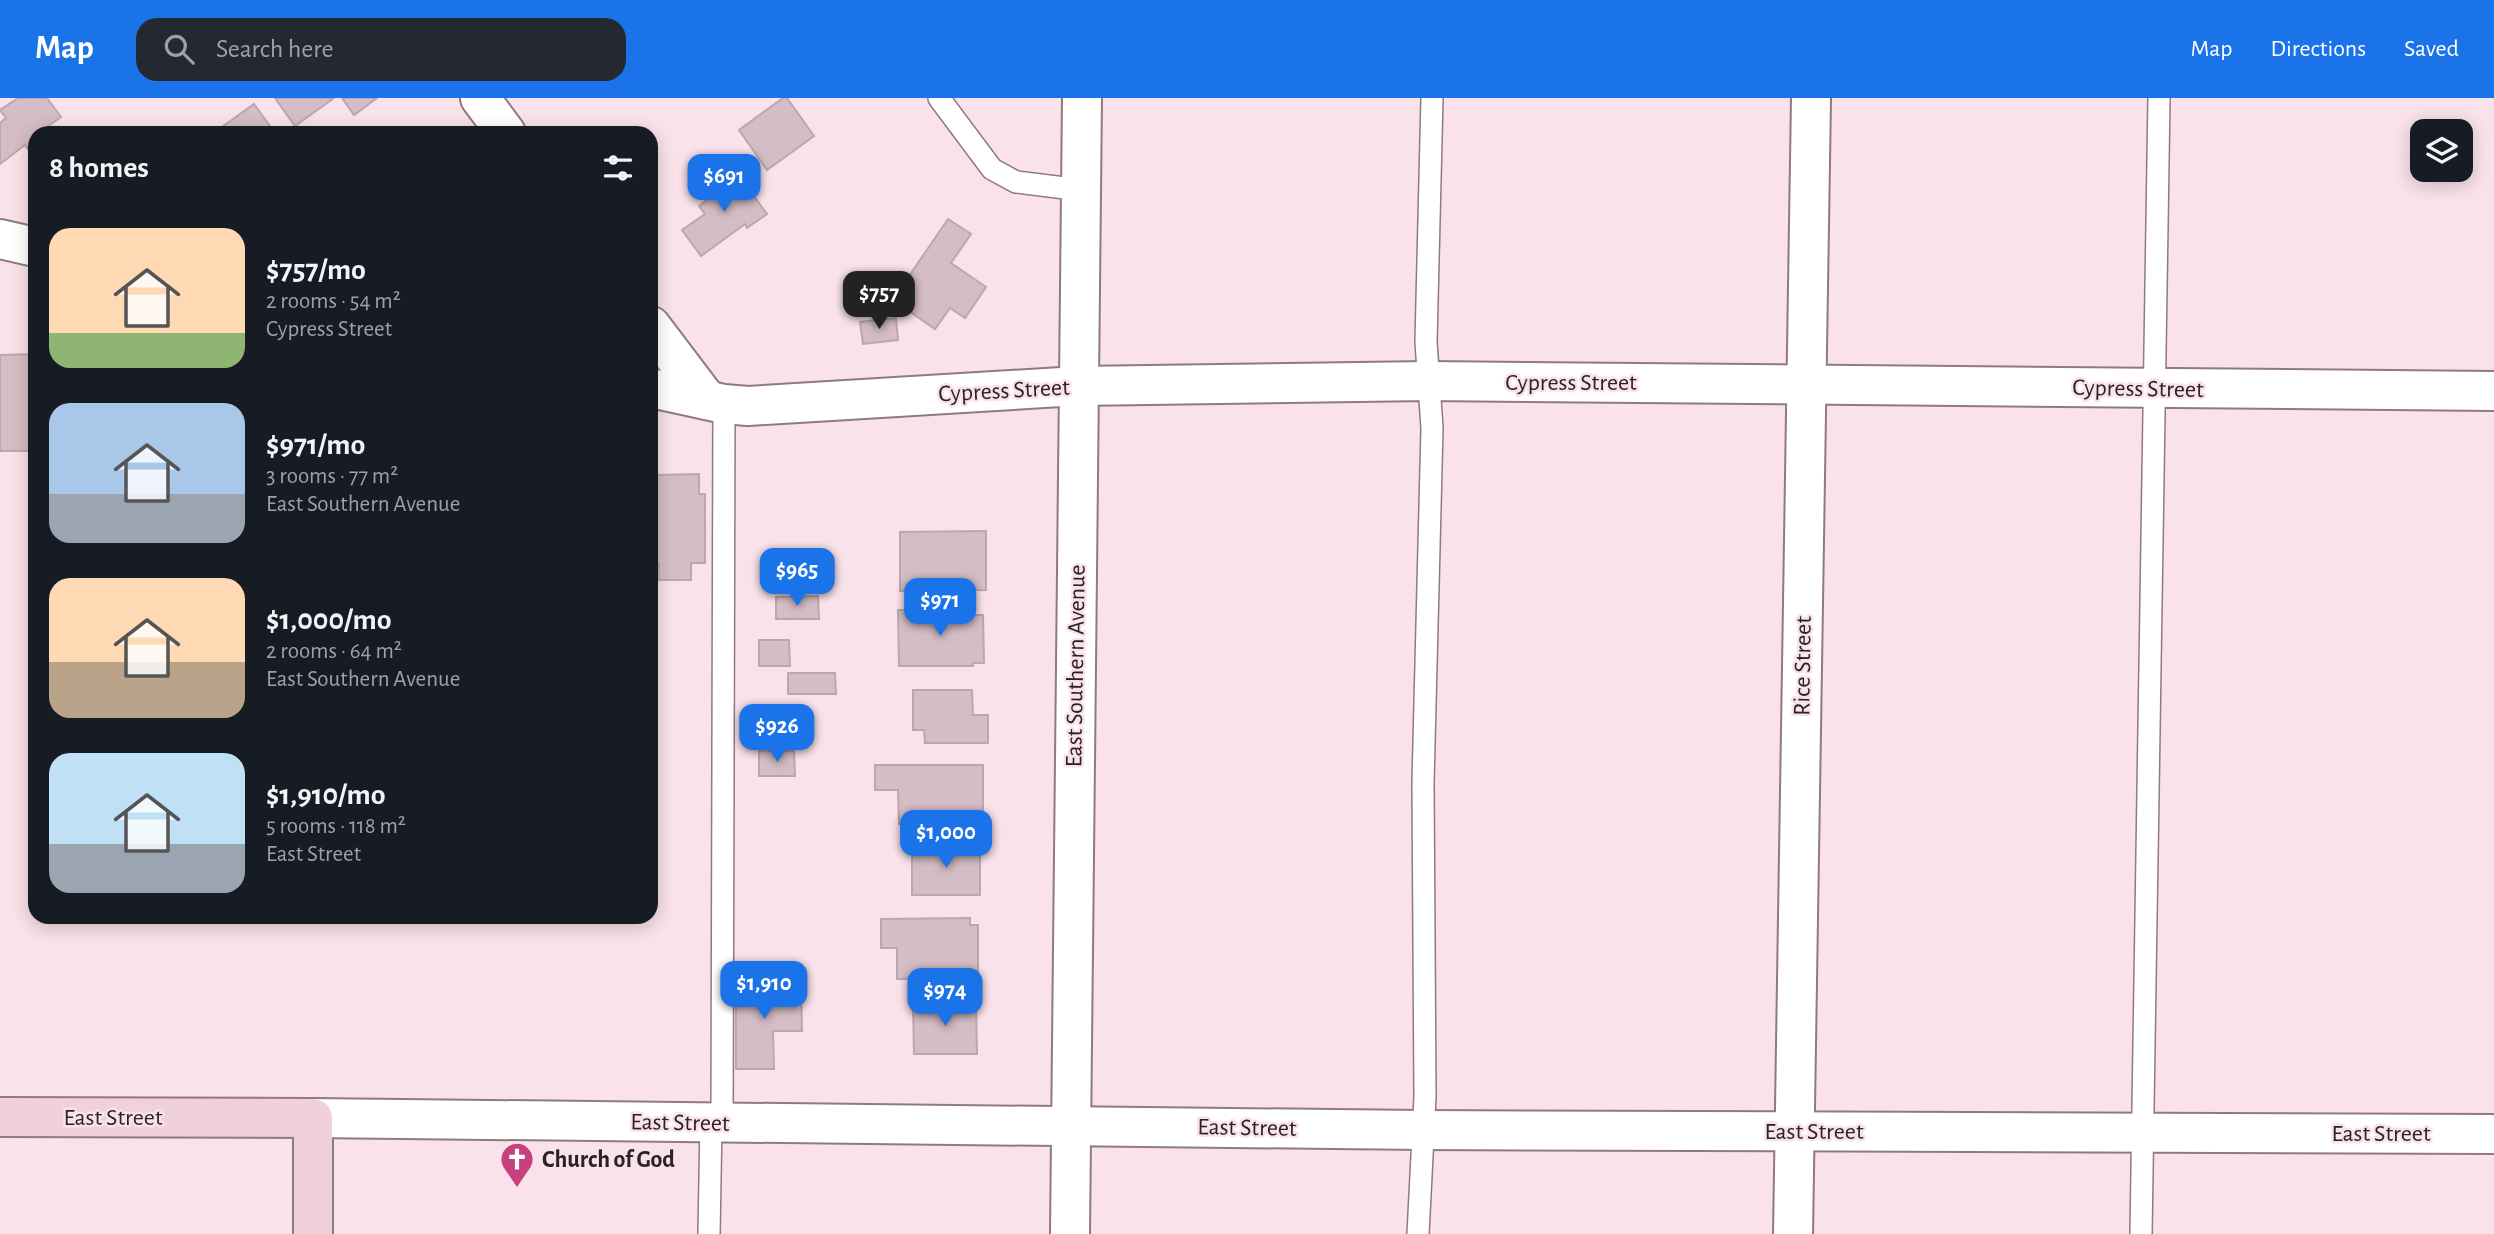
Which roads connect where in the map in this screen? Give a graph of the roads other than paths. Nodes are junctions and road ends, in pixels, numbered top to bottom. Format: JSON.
{"nodes":[{"id":1,"x":480,"y":98,"type":"edge"},
{"id":2,"x":939,"y":98,"type":"edge"},
{"id":3,"x":1082,"y":98,"type":"edge"},
{"id":4,"x":1432,"y":98,"type":"edge"},
{"id":5,"x":1811,"y":98,"type":"edge"},
{"id":6,"x":2159,"y":98,"type":"edge"},
{"id":7,"x":501,"y":126,"type":"edge"},
{"id":8,"x":1080,"y":190,"type":"junction"},
{"id":9,"x":0,"y":239,"type":"edge"},
{"id":10,"x":28,"y":245,"type":"edge"},
{"id":11,"x":658,"y":334,"type":"edge"},
{"id":12,"x":1428,"y":381,"type":"junction"},
{"id":13,"x":1807,"y":384,"type":"junction"},
{"id":14,"x":1078,"y":386,"type":"junction"},
{"id":15,"x":2154,"y":388,"type":"junction"},
{"id":16,"x":658,"y":390,"type":"edge"},
{"id":17,"x":2494,"y":391,"type":"edge"},
{"id":18,"x":715,"y":402,"type":"junction"},
{"id":19,"x":0,"y":1117,"type":"edge"},
{"id":20,"x":313,"y":1118,"type":"junction"},
{"id":21,"x":716,"y":1123,"type":"junction"},
{"id":22,"x":1070,"y":1125,"type":"junction"},
{"id":23,"x":1422,"y":1130,"type":"junction"},
{"id":24,"x":1795,"y":1131,"type":"junction"},
{"id":25,"x":2144,"y":1132,"type":"junction"},
{"id":26,"x":2494,"y":1134,"type":"edge"},
{"id":27,"x":313,"y":1234,"type":"edge"},
{"id":28,"x":709,"y":1234,"type":"edge"},
{"id":29,"x":1070,"y":1234,"type":"edge"},
{"id":30,"x":1418,"y":1234,"type":"edge"},
{"id":31,"x":1793,"y":1234,"type":"edge"},
{"id":32,"x":2141,"y":1234,"type":"edge"}],
"edges":[{"from":1,"to":7,"type":"street"},
{"from":2,"to":8,"type":"lane"},
{"from":3,"to":8,"type":"street","name":"East Southern Avenue"},
{"from":4,"to":12,"type":"lane"},
{"from":5,"to":13,"type":"street","name":"Rice Street"},
{"from":6,"to":15,"type":"lane"},
{"from":8,"to":14,"type":"street","name":"East Southern Avenue"},
{"from":9,"to":10,"type":"street"},
{"from":11,"to":18,"type":"street"},
{"from":12,"to":13,"type":"street","name":"Cypress Street"},
{"from":12,"to":14,"type":"street","name":"Cypress Street"},
{"from":12,"to":23,"type":"lane"},
{"from":13,"to":15,"type":"street","name":"Cypress Street"},
{"from":13,"to":24,"type":"street","name":"Rice Street"},
{"from":14,"to":18,"type":"street","name":"Cypress Street"},
{"from":14,"to":22,"type":"street","name":"East Southern Avenue"},
{"from":15,"to":17,"type":"street","name":"Cypress Street"},
{"from":15,"to":25,"type":"lane"},
{"from":16,"to":18,"type":"street","name":"Cypress Street"},
{"from":18,"to":21,"type":"lane"},
{"from":19,"to":20,"type":"street","name":"East Street"},
{"from":20,"to":21,"type":"street","name":"East Street"},
{"from":20,"to":27,"type":"street"},
{"from":21,"to":22,"type":"street","name":"East Street"},
{"from":21,"to":28,"type":"lane"},
{"from":22,"to":23,"type":"street","name":"East Street"},
{"from":22,"to":29,"type":"street","name":"East Southern Avenue"},
{"from":23,"to":24,"type":"street","name":"East Street"},
{"from":23,"to":30,"type":"lane"},
{"from":24,"to":25,"type":"street","name":"East Street"},
{"from":24,"to":31,"type":"street","name":"Rice Street"},
{"from":25,"to":26,"type":"street","name":"East Street"},
{"from":25,"to":32,"type":"lane"}]}
